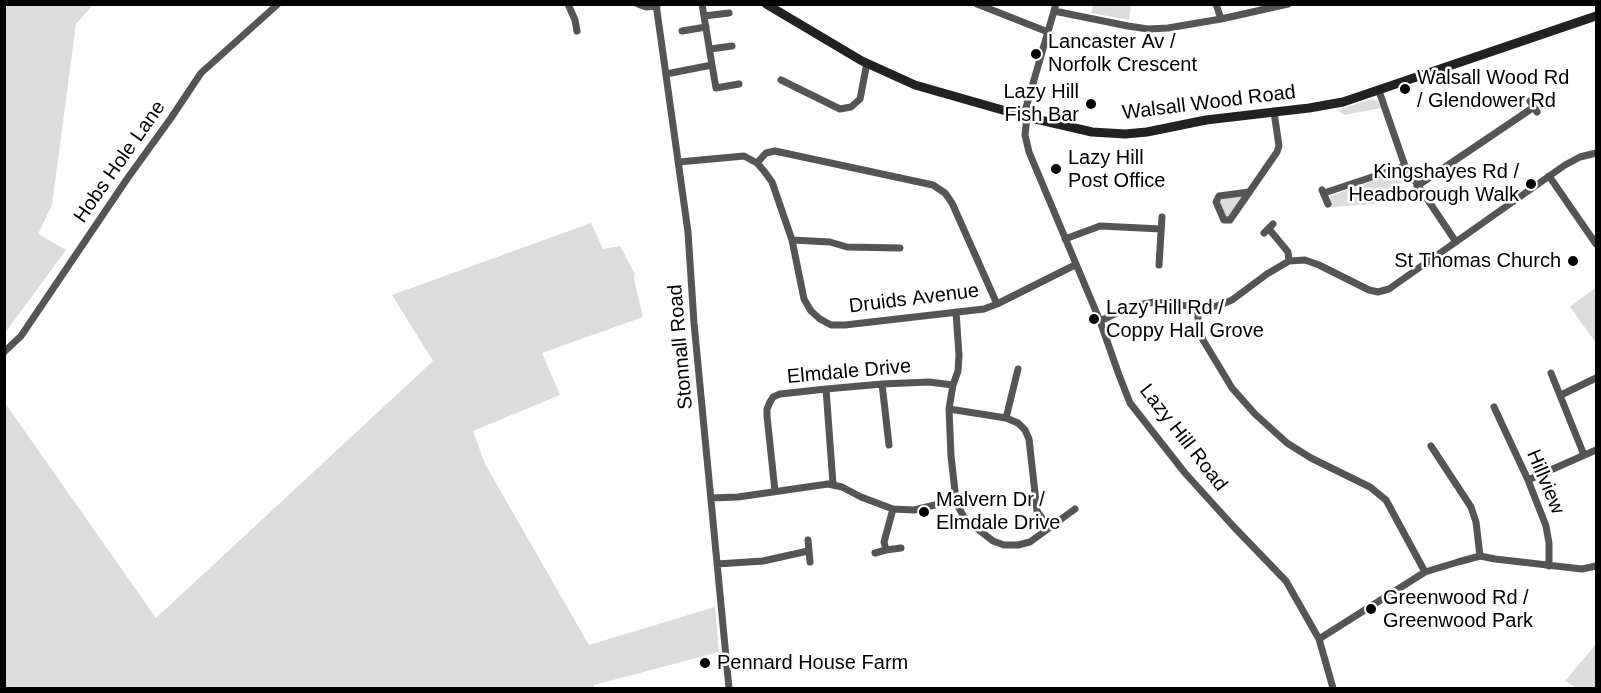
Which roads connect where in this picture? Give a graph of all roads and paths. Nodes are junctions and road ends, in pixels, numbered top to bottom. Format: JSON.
{"nodes":[{"id":1,"x":278,"y":4,"type":"edge"},
{"id":2,"x":568,"y":4,"type":"edge"},
{"id":3,"x":638,"y":4,"type":"edge"},
{"id":4,"x":702,"y":4,"type":"edge"},
{"id":5,"x":766,"y":4,"type":"edge"},
{"id":6,"x":977,"y":4,"type":"edge"},
{"id":7,"x":1216,"y":4,"type":"edge"},
{"id":8,"x":1288,"y":4,"type":"edge"},
{"id":9,"x":657,"y":5,"type":"edge"},
{"id":10,"x":1055,"y":8,"type":"edge"},
{"id":11,"x":729,"y":13,"type":"dead end"},
{"id":12,"x":704,"y":16,"type":"junction"},
{"id":13,"x":1596,"y":16,"type":"edge"},
{"id":14,"x":584,"y":18,"type":"dead end"},
{"id":15,"x":1221,"y":19,"type":"junction"},
{"id":16,"x":575,"y":20,"type":"junction"},
{"id":17,"x":706,"y":27,"type":"junction"},
{"id":18,"x":577,"y":31,"type":"dead end"},
{"id":19,"x":682,"y":31,"type":"dead end"},
{"id":20,"x":1048,"y":32,"type":"junction"},
{"id":21,"x":732,"y":46,"type":"dead end"},
{"id":22,"x":710,"y":49,"type":"junction"},
{"id":23,"x":867,"y":63,"type":"junction"},
{"id":24,"x":712,"y":65,"type":"junction"},
{"id":25,"x":666,"y":74,"type":"junction"},
{"id":26,"x":781,"y":80,"type":"dead end"},
{"id":27,"x":739,"y":84,"type":"dead end"},
{"id":28,"x":794,"y":86,"type":"junction"},
{"id":29,"x":1378,"y":91,"type":"junction"},
{"id":30,"x":790,"y":94,"type":"dead end"},
{"id":31,"x":1533,"y":107,"type":"dead end"},
{"id":32,"x":1274,"y":112,"type":"junction"},
{"id":33,"x":1027,"y":117,"type":"junction"},
{"id":34,"x":1596,"y":153,"type":"edge"},
{"id":35,"x":679,"y":162,"type":"junction"},
{"id":36,"x":757,"y":163,"type":"junction"},
{"id":37,"x":1405,"y":166,"type":"junction"},
{"id":38,"x":1549,"y":176,"type":"junction"},
{"id":39,"x":1417,"y":186,"type":"junction"},
{"id":40,"x":1249,"y":192,"type":"junction"},
{"id":41,"x":1328,"y":204,"type":"dead end"},
{"id":42,"x":1162,"y":217,"type":"dead end"},
{"id":43,"x":1161,"y":229,"type":"junction"},
{"id":44,"x":1269,"y":229,"type":"dead end"},
{"id":45,"x":1065,"y":239,"type":"junction"},
{"id":46,"x":792,"y":240,"type":"junction"},
{"id":47,"x":1456,"y":242,"type":"junction"},
{"id":48,"x":1596,"y":244,"type":"edge"},
{"id":49,"x":900,"y":248,"type":"dead end"},
{"id":50,"x":1289,"y":261,"type":"junction"},
{"id":51,"x":1075,"y":265,"type":"junction"},
{"id":52,"x":1159,"y":265,"type":"dead end"},
{"id":53,"x":997,"y":304,"type":"junction"},
{"id":54,"x":1198,"y":307,"type":"junction"},
{"id":55,"x":956,"y":312,"type":"junction"},
{"id":56,"x":1100,"y":321,"type":"junction"},
{"id":57,"x":4,"y":352,"type":"edge"},
{"id":58,"x":1018,"y":369,"type":"dead end"},
{"id":59,"x":1551,"y":373,"type":"dead end"},
{"id":60,"x":1596,"y":378,"type":"edge"},
{"id":61,"x":882,"y":384,"type":"junction"},
{"id":62,"x":953,"y":385,"type":"junction"},
{"id":63,"x":826,"y":388,"type":"junction"},
{"id":64,"x":1561,"y":395,"type":"junction"},
{"id":65,"x":949,"y":409,"type":"junction"},
{"id":66,"x":1494,"y":413,"type":"dead end"},
{"id":67,"x":1006,"y":418,"type":"junction"},
{"id":68,"x":886,"y":441,"type":"dead end"},
{"id":69,"x":1431,"y":446,"type":"dead end"},
{"id":70,"x":1596,"y":450,"type":"edge"},
{"id":71,"x":1446,"y":453,"type":"dead end"},
{"id":72,"x":1584,"y":455,"type":"junction"},
{"id":73,"x":1438,"y":458,"type":"junction"},
{"id":74,"x":1528,"y":480,"type":"junction"},
{"id":75,"x":833,"y":484,"type":"junction"},
{"id":76,"x":775,"y":491,"type":"junction"},
{"id":77,"x":711,"y":498,"type":"junction"},
{"id":78,"x":956,"y":500,"type":"junction"},
{"id":79,"x":1075,"y":508,"type":"dead end"},
{"id":80,"x":893,"y":509,"type":"junction"},
{"id":81,"x":1049,"y":528,"type":"junction"},
{"id":82,"x":808,"y":540,"type":"dead end"},
{"id":83,"x":901,"y":548,"type":"dead end"},
{"id":84,"x":808,"y":550,"type":"junction"},
{"id":85,"x":886,"y":550,"type":"junction"},
{"id":86,"x":875,"y":553,"type":"dead end"},
{"id":87,"x":1480,"y":556,"type":"junction"},
{"id":88,"x":810,"y":562,"type":"dead end"},
{"id":89,"x":717,"y":564,"type":"junction"},
{"id":90,"x":1549,"y":566,"type":"junction"},
{"id":91,"x":1596,"y":566,"type":"edge"},
{"id":92,"x":1425,"y":572,"type":"junction"},
{"id":93,"x":1319,"y":639,"type":"junction"},
{"id":94,"x":729,"y":688,"type":"edge"},
{"id":95,"x":1333,"y":688,"type":"edge"}],
"edges":[{"from":1,"to":57,"type":"street","name":"Hobs Hole Lane"},
{"from":2,"to":16,"type":"street"},
{"from":3,"to":9,"type":"street"},
{"from":4,"to":12,"type":"street"},
{"from":5,"to":23,"type":"street","name":"Walsall Wood Road"},
{"from":6,"to":20,"type":"street"},
{"from":7,"to":15,"type":"street"},
{"from":8,"to":15,"type":"street"},
{"from":9,"to":25,"type":"street","name":"Stonnall Road"},
{"from":10,"to":15,"type":"street"},
{"from":10,"to":20,"type":"street","name":"Lazy Hill Road"},
{"from":11,"to":12,"type":"street"},
{"from":12,"to":17,"type":"street"},
{"from":13,"to":29,"type":"street","name":"Walsall Wood Road"},
{"from":14,"to":16,"type":"street"},
{"from":16,"to":18,"type":"street"},
{"from":17,"to":19,"type":"street"},
{"from":17,"to":22,"type":"street"},
{"from":20,"to":33,"type":"street","name":"Lazy Hill Road"},
{"from":21,"to":22,"type":"street"},
{"from":22,"to":24,"type":"street"},
{"from":23,"to":28,"type":"street"},
{"from":23,"to":33,"type":"street","name":"Walsall Wood Road"},
{"from":24,"to":25,"type":"street"},
{"from":24,"to":27,"type":"street"},
{"from":25,"to":35,"type":"street","name":"Stonnall Road"},
{"from":26,"to":28,"type":"street"},
{"from":28,"to":30,"type":"street"},
{"from":29,"to":32,"type":"street","name":"Walsall Wood Road"},
{"from":29,"to":37,"type":"street"},
{"from":31,"to":39,"type":"street"},
{"from":32,"to":33,"type":"street","name":"Walsall Wood Road"},
{"from":32,"to":40,"type":"street"},
{"from":33,"to":45,"type":"street","name":"Lazy Hill Road"},
{"from":34,"to":38,"type":"street"},
{"from":35,"to":36,"type":"street"},
{"from":35,"to":77,"type":"street","name":"Stonnall Road"},
{"from":36,"to":46,"type":"street","name":"Druids Avenue"},
{"from":36,"to":53,"type":"street"},
{"from":37,"to":39,"type":"street"},
{"from":37,"to":41,"type":"street"},
{"from":38,"to":47,"type":"street"},
{"from":38,"to":48,"type":"street"},
{"from":39,"to":47,"type":"street"},
{"from":40,"to":40,"type":"street"},
{"from":42,"to":43,"type":"street"},
{"from":43,"to":45,"type":"street"},
{"from":43,"to":52,"type":"street"},
{"from":44,"to":50,"type":"street"},
{"from":45,"to":51,"type":"street","name":"Lazy Hill Road"},
{"from":46,"to":49,"type":"street"},
{"from":46,"to":55,"type":"street","name":"Druids Avenue"},
{"from":47,"to":50,"type":"street"},
{"from":50,"to":54,"type":"street"},
{"from":51,"to":53,"type":"street","name":"Druids Avenue"},
{"from":51,"to":56,"type":"street","name":"Lazy Hill Road"},
{"from":53,"to":55,"type":"street","name":"Druids Avenue"},
{"from":54,"to":56,"type":"street"},
{"from":54,"to":92,"type":"street"},
{"from":55,"to":62,"type":"street"},
{"from":56,"to":93,"type":"street","name":"Lazy Hill Road"},
{"from":58,"to":67,"type":"street"},
{"from":59,"to":64,"type":"street"},
{"from":60,"to":64,"type":"street"},
{"from":61,"to":62,"type":"street","name":"Elmdale Drive"},
{"from":61,"to":63,"type":"street","name":"Elmdale Drive"},
{"from":61,"to":68,"type":"street"},
{"from":62,"to":65,"type":"street"},
{"from":63,"to":75,"type":"street"},
{"from":63,"to":76,"type":"street","name":"Elmdale Drive"},
{"from":64,"to":72,"type":"street"},
{"from":65,"to":67,"type":"street"},
{"from":65,"to":78,"type":"street"},
{"from":66,"to":74,"type":"street","name":"Hillview"},
{"from":67,"to":81,"type":"street"},
{"from":69,"to":73,"type":"street"},
{"from":70,"to":72,"type":"street"},
{"from":71,"to":73,"type":"street"},
{"from":72,"to":74,"type":"street"},
{"from":73,"to":87,"type":"street"},
{"from":74,"to":90,"type":"street","name":"Hillview"},
{"from":75,"to":76,"type":"street"},
{"from":75,"to":80,"type":"street"},
{"from":76,"to":77,"type":"street"},
{"from":77,"to":89,"type":"street","name":"Stonnall Road"},
{"from":78,"to":80,"type":"street"},
{"from":78,"to":81,"type":"street"},
{"from":79,"to":81,"type":"street"},
{"from":80,"to":85,"type":"street"},
{"from":82,"to":84,"type":"street"},
{"from":83,"to":85,"type":"street"},
{"from":84,"to":88,"type":"street"},
{"from":84,"to":89,"type":"street"},
{"from":85,"to":86,"type":"street"},
{"from":87,"to":90,"type":"street"},
{"from":87,"to":92,"type":"street"},
{"from":89,"to":94,"type":"street","name":"Stonnall Road"},
{"from":90,"to":91,"type":"street"},
{"from":92,"to":93,"type":"street"},
{"from":93,"to":95,"type":"street","name":"Lazy Hill Road"}]}
